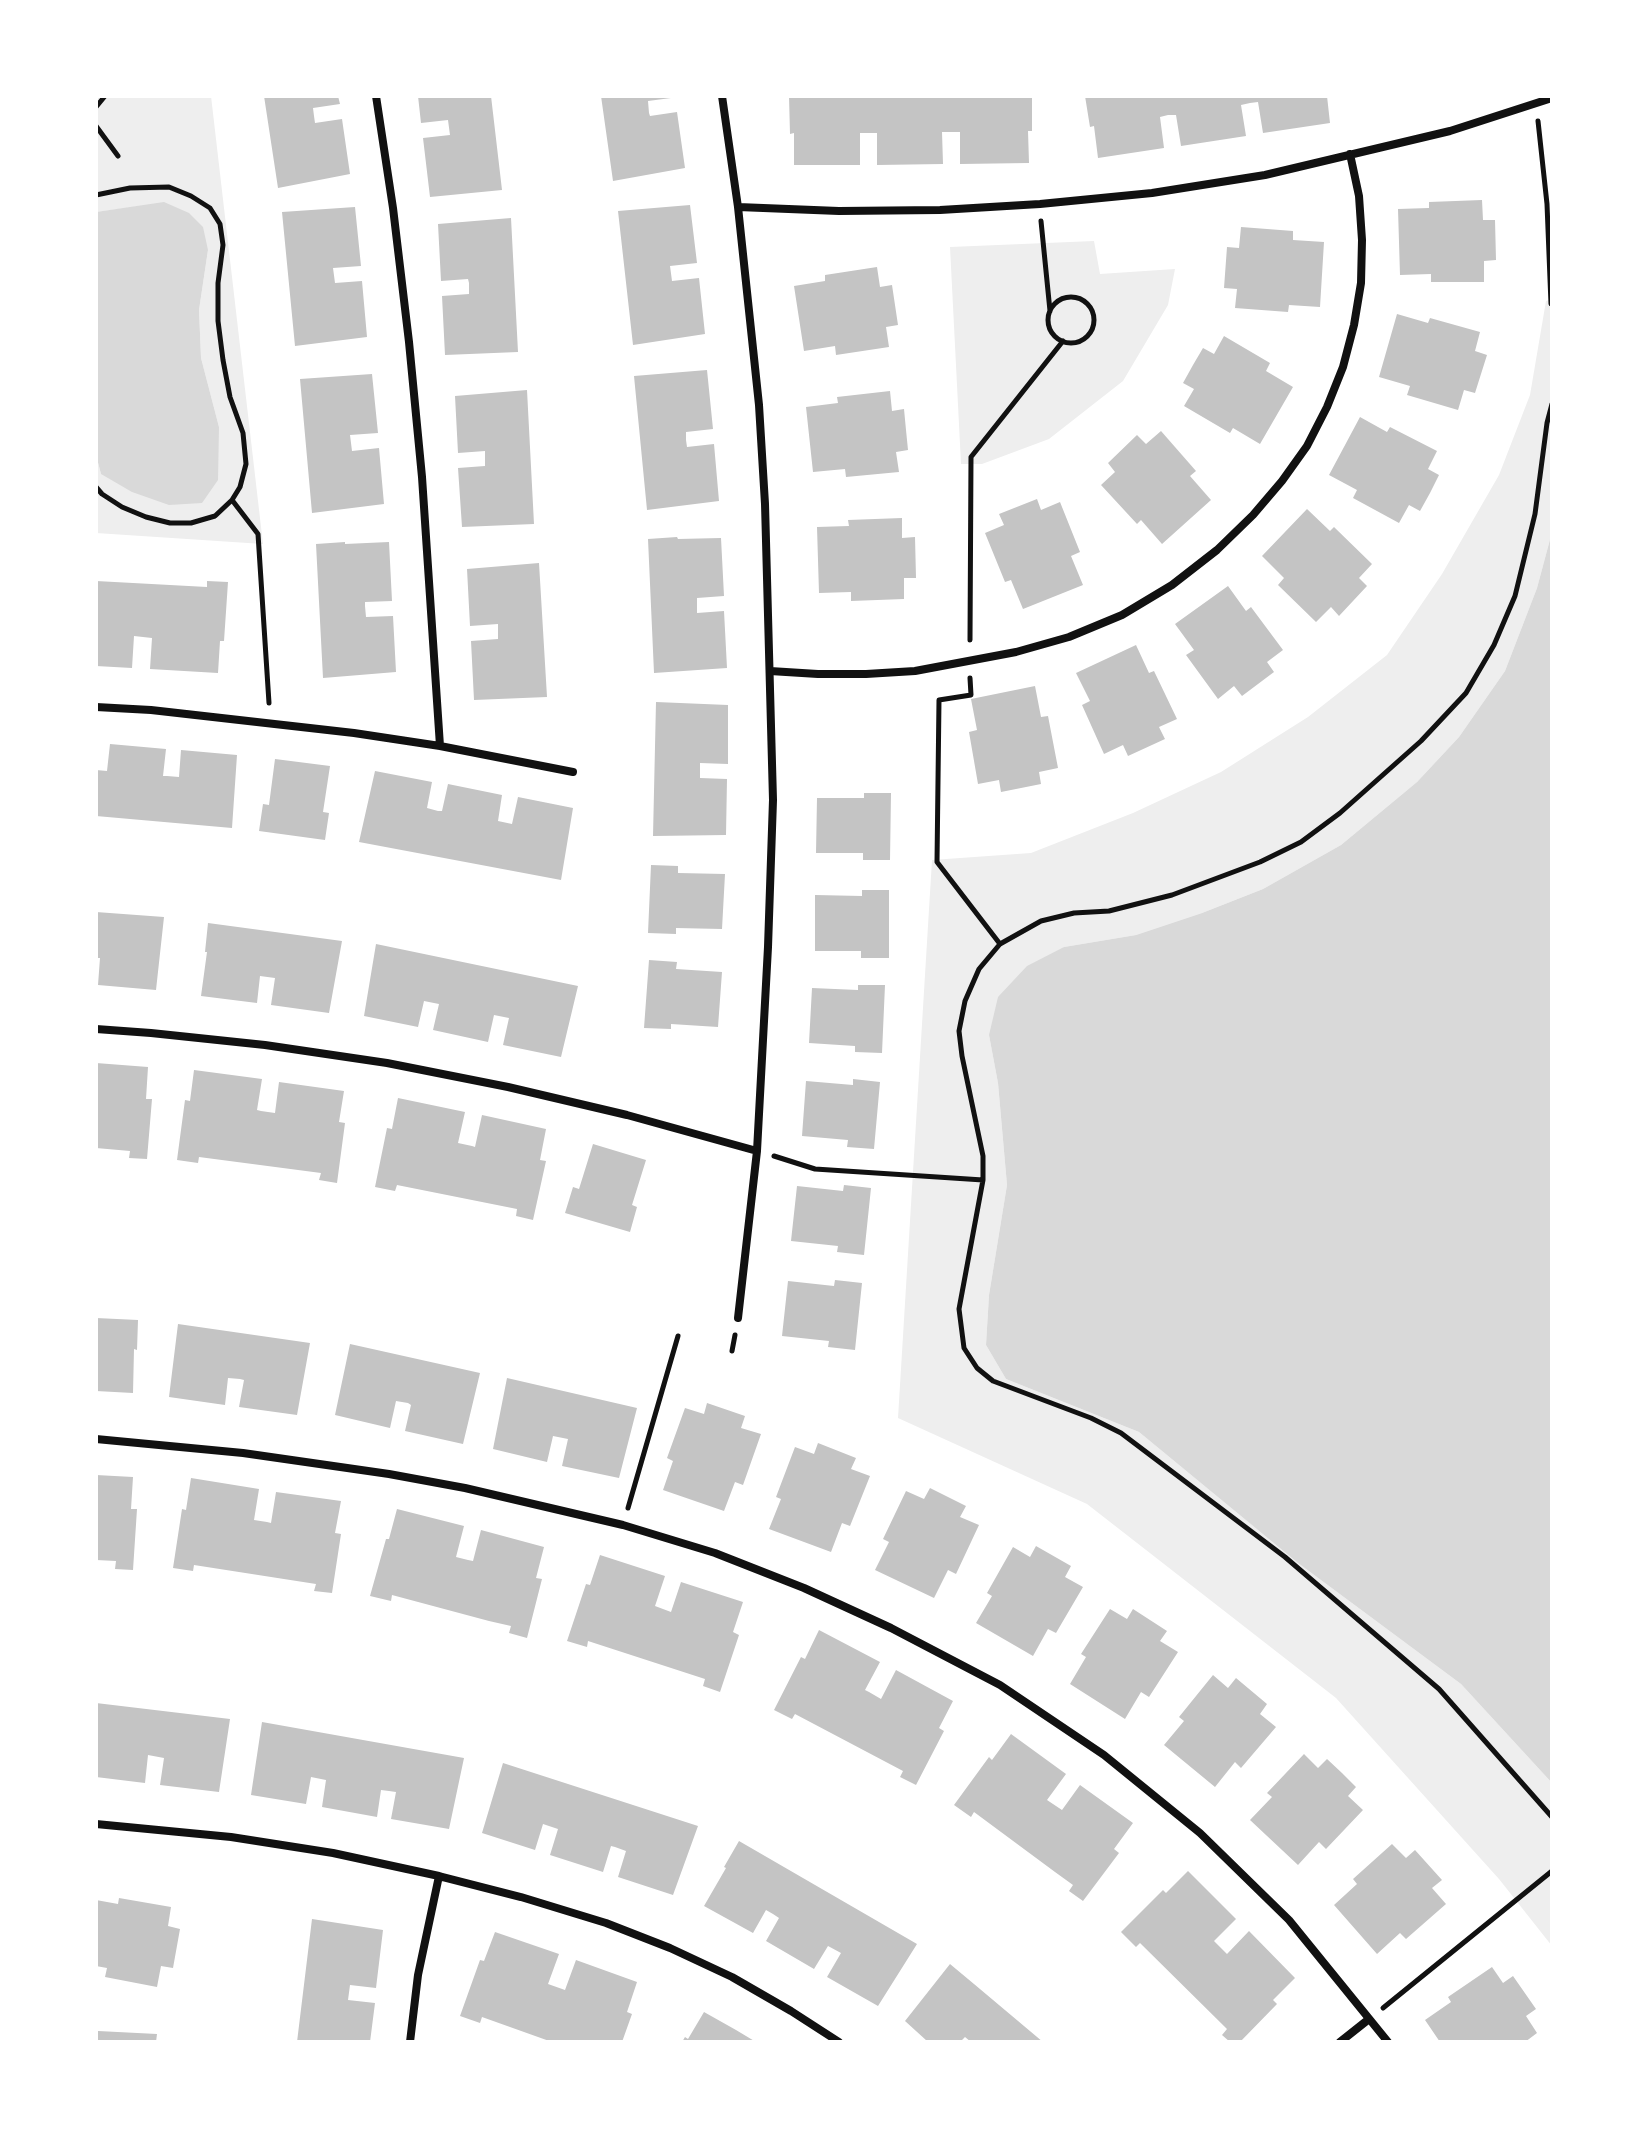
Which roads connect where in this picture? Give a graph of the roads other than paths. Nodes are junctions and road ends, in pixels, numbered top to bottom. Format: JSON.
{"nodes":[{"id":1,"x":376,"y":96,"type":"edge"},
{"id":2,"x":722,"y":96,"type":"edge"},
{"id":3,"x":1552,"y":98,"type":"edge"},
{"id":4,"x":1350,"y":154,"type":"junction"},
{"id":5,"x":738,"y":207,"type":"junction"},
{"id":6,"x":770,"y":671,"type":"junction"},
{"id":7,"x":96,"y":707,"type":"edge"},
{"id":8,"x":440,"y":746,"type":"junction"},
{"id":9,"x":573,"y":772,"type":"dead end"},
{"id":10,"x":96,"y":1029,"type":"edge"},
{"id":11,"x":757,"y":1151,"type":"junction"},
{"id":12,"x":738,"y":1318,"type":"dead end"},
{"id":13,"x":96,"y":1439,"type":"edge"},
{"id":14,"x":96,"y":1824,"type":"edge"},
{"id":15,"x":439,"y":1876,"type":"junction"},
{"id":16,"x":1369,"y":2019,"type":"junction"},
{"id":17,"x":410,"y":2042,"type":"edge"},
{"id":18,"x":839,"y":2042,"type":"edge"},
{"id":19,"x":1340,"y":2042,"type":"edge"},
{"id":20,"x":1388,"y":2042,"type":"edge"}],
"edges":[{"from":1,"to":8,"type":"street"},
{"from":2,"to":5,"type":"street"},
{"from":3,"to":4,"type":"street"},
{"from":4,"to":5,"type":"street"},
{"from":4,"to":6,"type":"street"},
{"from":5,"to":6,"type":"street"},
{"from":6,"to":11,"type":"street"},
{"from":7,"to":8,"type":"street"},
{"from":8,"to":9,"type":"street"},
{"from":10,"to":11,"type":"street"},
{"from":11,"to":12,"type":"street"},
{"from":13,"to":16,"type":"street"},
{"from":14,"to":15,"type":"street"},
{"from":15,"to":17,"type":"street"},
{"from":15,"to":18,"type":"street"},
{"from":16,"to":19,"type":"street"},
{"from":16,"to":20,"type":"street"}]}
